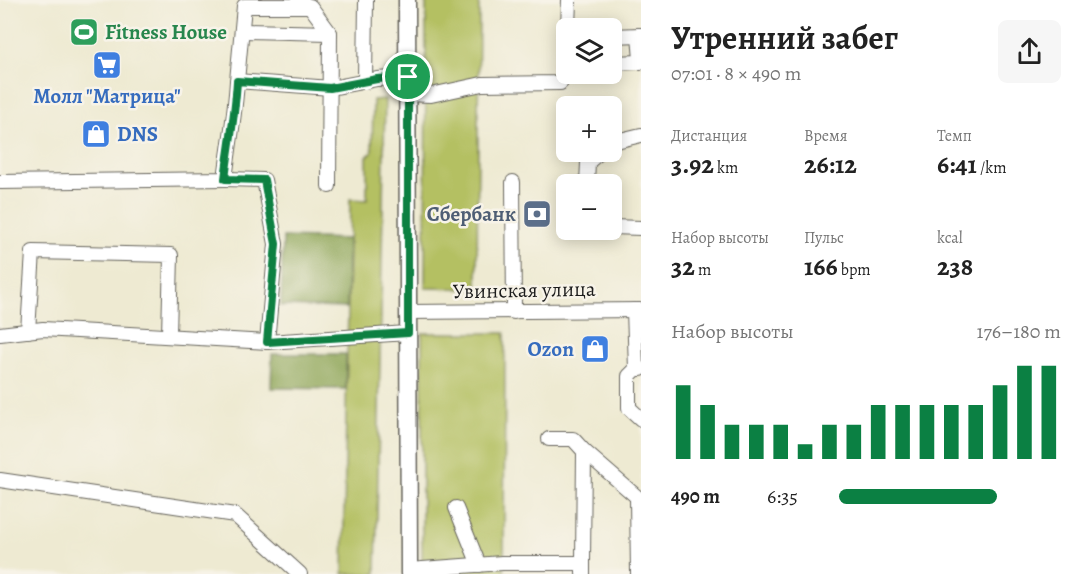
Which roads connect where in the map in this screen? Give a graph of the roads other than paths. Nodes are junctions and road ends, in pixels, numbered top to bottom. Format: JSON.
{"nodes":[{"id":1,"x":366,"y":0,"type":"edge"},
{"id":2,"x":407,"y":0,"type":"edge"},
{"id":3,"x":569,"y":0,"type":"edge"},
{"id":4,"x":308,"y":3,"type":"edge"},
{"id":5,"x":568,"y":18,"type":"edge"},
{"id":6,"x":242,"y":31,"type":"junction"},
{"id":7,"x":330,"y":33,"type":"junction"},
{"id":8,"x":640,"y":35,"type":"edge"},
{"id":9,"x":622,"y":36,"type":"edge"},
{"id":10,"x":641,"y":61,"type":"edge"},
{"id":11,"x":622,"y":62,"type":"edge"},
{"id":12,"x":408,"y":77,"type":"junction"},
{"id":13,"x":237,"y":81,"type":"junction"},
{"id":14,"x":365,"y":82,"type":"junction"},
{"id":15,"x":556,"y":83,"type":"edge"},
{"id":16,"x":330,"y":88,"type":"junction"},
{"id":17,"x":407,"y":94,"type":"junction"},
{"id":18,"x":641,"y":135,"type":"edge"},
{"id":19,"x":622,"y":140,"type":"edge"},
{"id":20,"x":225,"y":179,"type":"junction"},
{"id":21,"x":0,"y":182,"type":"edge"},
{"id":22,"x":513,"y":182,"type":"dead end"},
{"id":23,"x":329,"y":186,"type":"dead end"},
{"id":24,"x":622,"y":227,"type":"edge"},
{"id":25,"x":641,"y":228,"type":"edge"},
{"id":26,"x":638,"y":310,"type":"edge"},
{"id":27,"x":408,"y":312,"type":"junction"},
{"id":28,"x":514,"y":312,"type":"junction"},
{"id":29,"x":28,"y":331,"type":"junction"},
{"id":30,"x":408,"y":333,"type":"junction"},
{"id":31,"x":0,"y":334,"type":"edge"},
{"id":32,"x":169,"y":335,"type":"junction"},
{"id":33,"x":267,"y":342,"type":"junction"},
{"id":34,"x":639,"y":369,"type":"edge"},
{"id":35,"x":641,"y":419,"type":"edge"},
{"id":36,"x":549,"y":439,"type":"dead end"},
{"id":37,"x":584,"y":451,"type":"junction"},
{"id":38,"x":0,"y":480,"type":"edge"},
{"id":39,"x":456,"y":508,"type":"dead end"},
{"id":40,"x":479,"y":565,"type":"junction"},
{"id":41,"x":583,"y":568,"type":"edge"},
{"id":42,"x":449,"y":571,"type":"edge"},
{"id":43,"x":409,"y":572,"type":"edge"},
{"id":44,"x":300,"y":574,"type":"edge"},
{"id":45,"x":638,"y":574,"type":"edge"}],
"edges":[{"from":1,"to":14,"type":"street"},
{"from":2,"to":12,"type":"main road"},
{"from":3,"to":5,"type":"street"},
{"from":4,"to":6,"type":"street"},
{"from":4,"to":7,"type":"street"},
{"from":6,"to":7,"type":"street"},
{"from":6,"to":13,"type":"street"},
{"from":7,"to":16,"type":"street"},
{"from":8,"to":9,"type":"street"},
{"from":8,"to":10,"type":"street"},
{"from":10,"to":11,"type":"street"},
{"from":12,"to":14,"type":"street"},
{"from":12,"to":17,"type":"main road"},
{"from":13,"to":16,"type":"street"},
{"from":13,"to":20,"type":"street"},
{"from":14,"to":16,"type":"street"},
{"from":15,"to":17,"type":"street"},
{"from":16,"to":23,"type":"street"},
{"from":17,"to":27,"type":"main road"},
{"from":18,"to":19,"type":"street"},
{"from":20,"to":21,"type":"street"},
{"from":20,"to":33,"type":"street"},
{"from":22,"to":28,"type":"street"},
{"from":24,"to":25,"type":"street"},
{"from":26,"to":28,"type":"street","name":"Увинская улица"},
{"from":26,"to":34,"type":"street"},
{"from":27,"to":28,"type":"street","name":"Увинская улица"},
{"from":27,"to":30,"type":"main road"},
{"from":29,"to":31,"type":"street"},
{"from":29,"to":32,"type":"street"},
{"from":29,"to":32,"type":"street"},
{"from":30,"to":33,"type":"street"},
{"from":30,"to":43,"type":"main road"},
{"from":32,"to":33,"type":"street"},
{"from":34,"to":35,"type":"street"},
{"from":36,"to":37,"type":"street"},
{"from":37,"to":41,"type":"street"},
{"from":37,"to":45,"type":"street"},
{"from":38,"to":44,"type":"street"},
{"from":39,"to":40,"type":"street"},
{"from":40,"to":41,"type":"street"},
{"from":40,"to":42,"type":"street"},
{"from":42,"to":43,"type":"street"}]}
